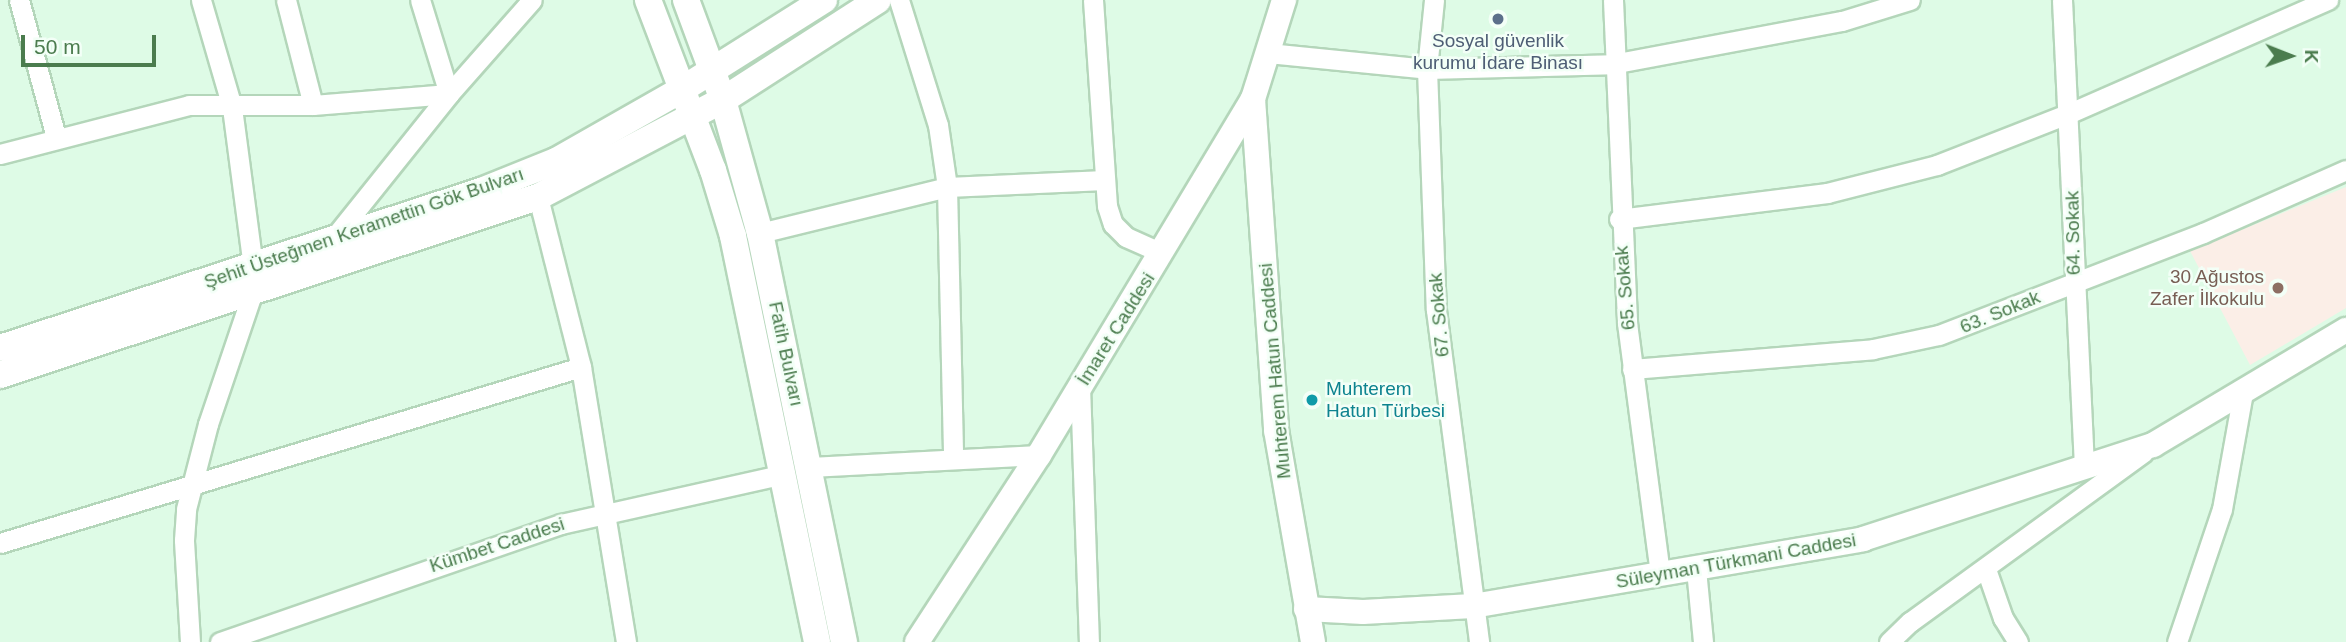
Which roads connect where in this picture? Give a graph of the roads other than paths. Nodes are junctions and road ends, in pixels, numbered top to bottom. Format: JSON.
{"nodes":[{"id":1,"x":19,"y":0,"type":"edge"},
{"id":2,"x":201,"y":0,"type":"edge"},
{"id":3,"x":286,"y":0,"type":"edge"},
{"id":4,"x":419,"y":0,"type":"edge"},
{"id":5,"x":532,"y":0,"type":"edge"},
{"id":6,"x":648,"y":0,"type":"edge"},
{"id":7,"x":686,"y":0,"type":"edge"},
{"id":8,"x":824,"y":0,"type":"edge"},
{"id":9,"x":878,"y":0,"type":"edge"},
{"id":10,"x":899,"y":0,"type":"edge"},
{"id":11,"x":1093,"y":0,"type":"edge"},
{"id":12,"x":1284,"y":0,"type":"edge"},
{"id":13,"x":1434,"y":0,"type":"edge"},
{"id":14,"x":1613,"y":0,"type":"edge"},
{"id":15,"x":1910,"y":0,"type":"edge"},
{"id":16,"x":2063,"y":0,"type":"edge"},
{"id":17,"x":2328,"y":0,"type":"edge"},
{"id":18,"x":512,"y":9,"type":"edge"},
{"id":19,"x":1268,"y":53,"type":"junction"},
{"id":20,"x":1612,"y":64,"type":"junction"},
{"id":21,"x":1427,"y":69,"type":"junction"},
{"id":22,"x":713,"y":71,"type":"junction"},
{"id":23,"x":681,"y":90,"type":"junction"},
{"id":24,"x":450,"y":94,"type":"junction"},
{"id":25,"x":1253,"y":99,"type":"junction"},
{"id":26,"x":723,"y":100,"type":"junction"},
{"id":27,"x":313,"y":105,"type":"junction"},
{"id":28,"x":232,"y":107,"type":"junction"},
{"id":29,"x":2070,"y":113,"type":"junction"},
{"id":30,"x":692,"y":116,"type":"junction"},
{"id":31,"x":56,"y":137,"type":"junction"},
{"id":32,"x":0,"y":155,"type":"edge"},
{"id":33,"x":2346,"y":170,"type":"edge"},
{"id":34,"x":1105,"y":180,"type":"junction"},
{"id":35,"x":947,"y":187,"type":"junction"},
{"id":36,"x":538,"y":198,"type":"junction"},
{"id":37,"x":1619,"y":219,"type":"junction"},
{"id":38,"x":760,"y":233,"type":"junction"},
{"id":39,"x":333,"y":239,"type":"junction"},
{"id":40,"x":1162,"y":253,"type":"junction"},
{"id":41,"x":253,"y":267,"type":"junction"},
{"id":42,"x":2074,"y":281,"type":"junction"},
{"id":43,"x":252,"y":294,"type":"junction"},
{"id":44,"x":2346,"y":330,"type":"edge"},
{"id":45,"x":0,"y":348,"type":"edge"},
{"id":46,"x":581,"y":367,"type":"junction"},
{"id":47,"x":1632,"y":369,"type":"junction"},
{"id":48,"x":0,"y":375,"type":"edge"},
{"id":49,"x":1080,"y":386,"type":"junction"},
{"id":50,"x":2243,"y":392,"type":"junction"},
{"id":51,"x":2153,"y":445,"type":"junction"},
{"id":52,"x":1038,"y":455,"type":"junction"},
{"id":53,"x":953,"y":458,"type":"junction"},
{"id":54,"x":2084,"y":466,"type":"junction"},
{"id":55,"x":810,"y":467,"type":"junction"},
{"id":56,"x":782,"y":475,"type":"junction"},
{"id":57,"x":191,"y":484,"type":"junction"},
{"id":58,"x":607,"y":511,"type":"junction"},
{"id":59,"x":0,"y":543,"type":"edge"},
{"id":60,"x":1696,"y":569,"type":"junction"},
{"id":61,"x":1986,"y":569,"type":"junction"},
{"id":62,"x":1660,"y":574,"type":"junction"},
{"id":63,"x":1473,"y":606,"type":"junction"},
{"id":64,"x":1306,"y":609,"type":"junction"},
{"id":65,"x":190,"y":642,"type":"edge"},
{"id":66,"x":220,"y":642,"type":"edge"},
{"id":67,"x":626,"y":642,"type":"edge"},
{"id":68,"x":817,"y":642,"type":"edge"},
{"id":69,"x":844,"y":642,"type":"edge"},
{"id":70,"x":917,"y":642,"type":"edge"},
{"id":71,"x":1089,"y":642,"type":"edge"},
{"id":72,"x":1313,"y":642,"type":"edge"},
{"id":73,"x":1479,"y":642,"type":"edge"},
{"id":74,"x":1703,"y":642,"type":"edge"},
{"id":75,"x":1889,"y":642,"type":"edge"},
{"id":76,"x":2018,"y":642,"type":"edge"},
{"id":77,"x":2178,"y":642,"type":"edge"}],
"edges":[{"from":1,"to":31,"type":"street"},
{"from":2,"to":28,"type":"street"},
{"from":3,"to":27,"type":"street"},
{"from":4,"to":24,"type":"street"},
{"from":5,"to":18,"type":"street"},
{"from":6,"to":23,"type":"main road","name":"Fatih Bulvarı"},
{"from":7,"to":22,"type":"main road","name":"Fatih Bulvarı"},
{"from":8,"to":22,"type":"main road","name":"Şehit Üsteğmen Keramettin Gök Bulvarı"},
{"from":9,"to":26,"type":"main road","name":"Şehit Üsteğmen Keramettin Gök Bulvarı"},
{"from":10,"to":35,"type":"street"},
{"from":11,"to":34,"type":"street"},
{"from":12,"to":19,"type":"street","name":"İmaret Caddesi"},
{"from":13,"to":21,"type":"street","name":"67. Sokak"},
{"from":14,"to":20,"type":"street","name":"65. Sokak"},
{"from":15,"to":20,"type":"street"},
{"from":16,"to":29,"type":"street","name":"64. Sokak"},
{"from":17,"to":29,"type":"street"},
{"from":18,"to":24,"type":"street"},
{"from":19,"to":21,"type":"street"},
{"from":19,"to":25,"type":"street","name":"İmaret Caddesi"},
{"from":20,"to":21,"type":"street"},
{"from":20,"to":37,"type":"street","name":"65. Sokak"},
{"from":21,"to":63,"type":"street","name":"67. Sokak"},
{"from":22,"to":23,"type":"main road","name":"Şehit Üsteğmen Keramettin Gök Bulvarı"},
{"from":22,"to":26,"type":"main road","name":"Fatih Bulvarı"},
{"from":23,"to":30,"type":"main road","name":"Fatih Bulvarı"},
{"from":23,"to":39,"type":"main road","name":"Şehit Üsteğmen Keramettin Gök Bulvarı"},
{"from":24,"to":27,"type":"street"},
{"from":24,"to":39,"type":"street"},
{"from":25,"to":40,"type":"street","name":"İmaret Caddesi"},
{"from":25,"to":64,"type":"street","name":"Muhterem Hatun Caddesi"},
{"from":26,"to":30,"type":"main road","name":"Şehit Üsteğmen Keramettin Gök Bulvarı"},
{"from":26,"to":38,"type":"main road","name":"Fatih Bulvarı"},
{"from":27,"to":28,"type":"street"},
{"from":28,"to":31,"type":"street"},
{"from":28,"to":41,"type":"street"},
{"from":29,"to":37,"type":"street"},
{"from":29,"to":42,"type":"street","name":"64. Sokak"},
{"from":30,"to":36,"type":"main road","name":"Şehit Üsteğmen Keramettin Gök Bulvarı"},
{"from":30,"to":56,"type":"main road","name":"Fatih Bulvarı"},
{"from":31,"to":32,"type":"street"},
{"from":33,"to":42,"type":"street","name":"63. Sokak"},
{"from":34,"to":35,"type":"street"},
{"from":34,"to":40,"type":"street"},
{"from":35,"to":38,"type":"street"},
{"from":35,"to":53,"type":"street"},
{"from":36,"to":43,"type":"main road","name":"Şehit Üsteğmen Keramettin Gök Bulvarı"},
{"from":36,"to":46,"type":"street"},
{"from":37,"to":47,"type":"street","name":"65. Sokak"},
{"from":38,"to":55,"type":"main road","name":"Fatih Bulvarı"},
{"from":39,"to":41,"type":"main road","name":"Şehit Üsteğmen Keramettin Gök Bulvarı"},
{"from":40,"to":49,"type":"street","name":"İmaret Caddesi"},
{"from":41,"to":43,"type":"street"},
{"from":41,"to":45,"type":"main road","name":"Şehit Üsteğmen Keramettin Gök Bulvarı"},
{"from":42,"to":47,"type":"street","name":"63. Sokak"},
{"from":42,"to":54,"type":"street","name":"64. Sokak"},
{"from":43,"to":48,"type":"main road","name":"Şehit Üsteğmen Keramettin Gök Bulvarı"},
{"from":43,"to":57,"type":"street"},
{"from":44,"to":50,"type":"street","name":"Süleyman Türkmani Caddesi"},
{"from":46,"to":57,"type":"street"},
{"from":46,"to":58,"type":"street"},
{"from":47,"to":62,"type":"street","name":"65. Sokak"},
{"from":49,"to":52,"type":"street","name":"İmaret Caddesi"},
{"from":49,"to":71,"type":"street"},
{"from":50,"to":51,"type":"street","name":"Süleyman Türkmani Caddesi"},
{"from":50,"to":77,"type":"street"},
{"from":51,"to":54,"type":"street","name":"Süleyman Türkmani Caddesi"},
{"from":51,"to":61,"type":"street"},
{"from":52,"to":53,"type":"street"},
{"from":52,"to":70,"type":"street","name":"İmaret Caddesi"},
{"from":53,"to":55,"type":"street"},
{"from":54,"to":60,"type":"street","name":"Süleyman Türkmani Caddesi"},
{"from":55,"to":69,"type":"main road","name":"Fatih Bulvarı"},
{"from":56,"to":58,"type":"street","name":"Kümbet Caddesi"},
{"from":56,"to":68,"type":"main road","name":"Fatih Bulvarı"},
{"from":57,"to":59,"type":"street"},
{"from":57,"to":65,"type":"street"},
{"from":58,"to":66,"type":"street","name":"Kümbet Caddesi"},
{"from":58,"to":67,"type":"street"},
{"from":60,"to":62,"type":"street","name":"Süleyman Türkmani Caddesi"},
{"from":60,"to":74,"type":"street"},
{"from":61,"to":75,"type":"street"},
{"from":61,"to":76,"type":"street"},
{"from":62,"to":63,"type":"street","name":"Süleyman Türkmani Caddesi"},
{"from":63,"to":64,"type":"street","name":"Süleyman Türkmani Caddesi"},
{"from":63,"to":73,"type":"street","name":"67. Sokak"},
{"from":64,"to":72,"type":"street","name":"Muhterem Hatun Caddesi"}]}
